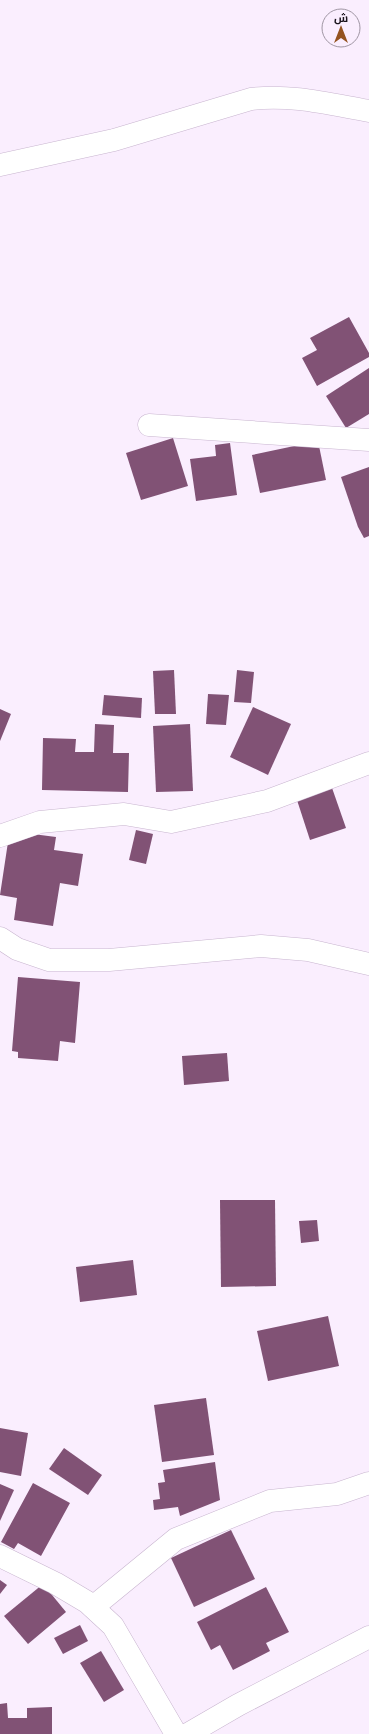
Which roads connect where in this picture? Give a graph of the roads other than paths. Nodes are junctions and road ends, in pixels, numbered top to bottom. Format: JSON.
{"nodes":[{"id":1,"x":369,"y":111,"type":"edge"},
{"id":2,"x":0,"y":165,"type":"edge"},
{"id":3,"x":149,"y":424,"type":"dead end"},
{"id":4,"x":369,"y":440,"type":"edge"},
{"id":5,"x":369,"y":763,"type":"edge"},
{"id":6,"x":0,"y":836,"type":"edge"},
{"id":7,"x":0,"y":938,"type":"edge"},
{"id":8,"x":369,"y":964,"type":"edge"},
{"id":9,"x":369,"y":1483,"type":"edge"},
{"id":10,"x":0,"y":1556,"type":"edge"},
{"id":11,"x":93,"y":1607,"type":"junction"},
{"id":12,"x":369,"y":1637,"type":"edge"},
{"id":13,"x":176,"y":1734,"type":"edge"},
{"id":14,"x":188,"y":1734,"type":"edge"}],
"edges":[{"from":1,"to":2,"type":"street"},
{"from":3,"to":4,"type":"street"},
{"from":5,"to":6,"type":"street"},
{"from":7,"to":8,"type":"street"},
{"from":9,"to":11,"type":"street"},
{"from":10,"to":11,"type":"street"},
{"from":11,"to":13,"type":"street"},
{"from":12,"to":14,"type":"street"}]}
